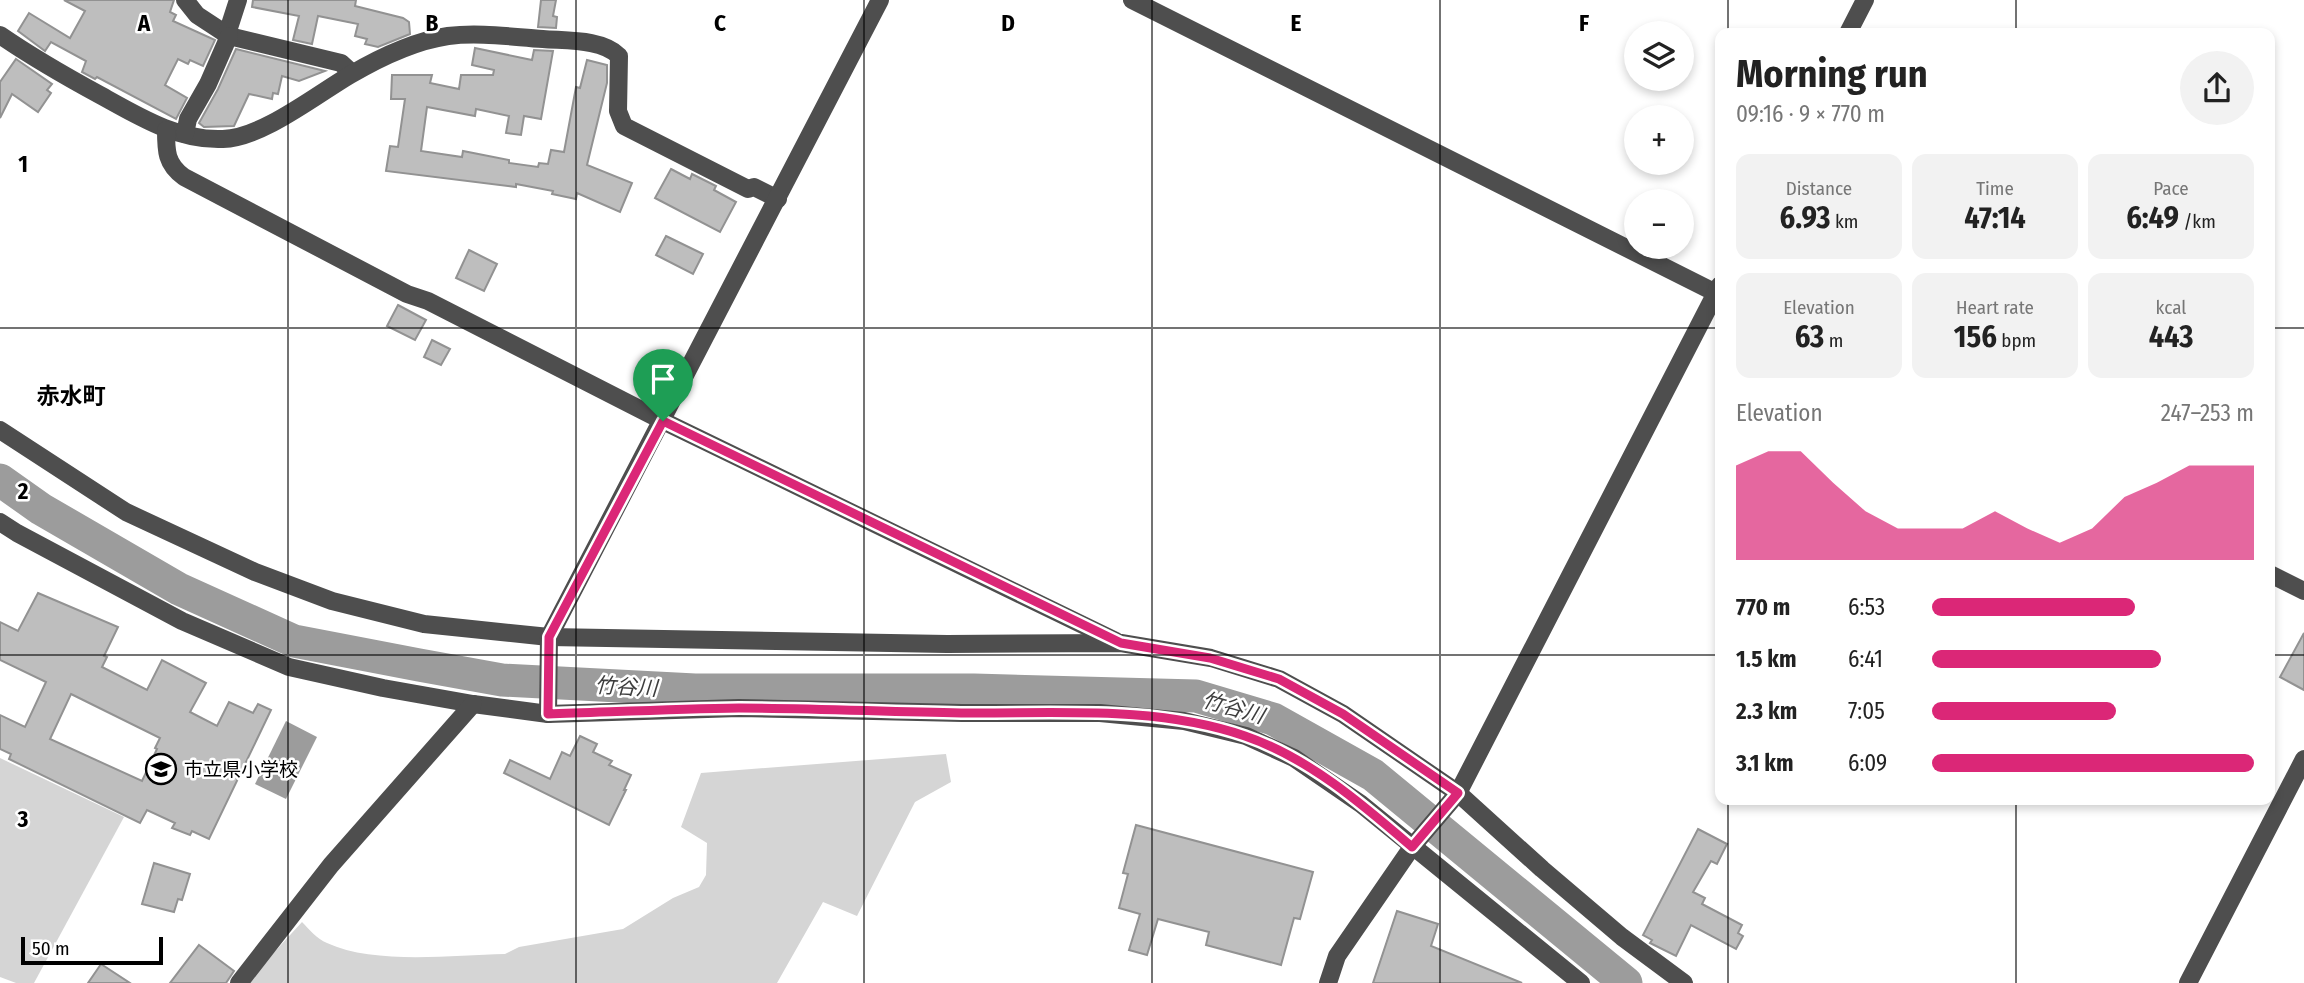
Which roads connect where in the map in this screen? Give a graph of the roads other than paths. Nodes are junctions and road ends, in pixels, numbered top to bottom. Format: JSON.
{"nodes":[{"id":1,"x":185,"y":0,"type":"edge"},
{"id":2,"x":238,"y":0,"type":"edge"},
{"id":3,"x":880,"y":0,"type":"edge"},
{"id":4,"x":1132,"y":0,"type":"edge"},
{"id":5,"x":1865,"y":0,"type":"edge"},
{"id":6,"x":1851,"y":28,"type":"edge"},
{"id":7,"x":0,"y":34,"type":"edge"},
{"id":8,"x":228,"y":35,"type":"junction"},
{"id":9,"x":352,"y":74,"type":"junction"},
{"id":10,"x":166,"y":130,"type":"junction"},
{"id":11,"x":185,"y":134,"type":"junction"},
{"id":12,"x":778,"y":200,"type":"junction"},
{"id":13,"x":1715,"y":289,"type":"edge"},
{"id":14,"x":1715,"y":299,"type":"edge"},
{"id":15,"x":663,"y":421,"type":"junction"},
{"id":16,"x":0,"y":430,"type":"edge"},
{"id":17,"x":0,"y":522,"type":"edge"},
{"id":18,"x":2275,"y":576,"type":"edge"},
{"id":19,"x":2304,"y":591,"type":"edge"},
{"id":20,"x":549,"y":637,"type":"junction"},
{"id":21,"x":1121,"y":643,"type":"junction"},
{"id":22,"x":473,"y":704,"type":"junction"},
{"id":23,"x":548,"y":708,"type":"junction"},
{"id":24,"x":2304,"y":759,"type":"edge"},
{"id":25,"x":1454,"y":798,"type":"junction"},
{"id":26,"x":1416,"y":843,"type":"junction"},
{"id":27,"x":239,"y":983,"type":"edge"},
{"id":28,"x":1328,"y":983,"type":"edge"},
{"id":29,"x":1581,"y":983,"type":"edge"},
{"id":30,"x":1684,"y":983,"type":"edge"},
{"id":31,"x":2188,"y":983,"type":"edge"}],
"edges":[{"from":1,"to":8,"type":"street"},
{"from":2,"to":8,"type":"street"},
{"from":3,"to":12,"type":"street"},
{"from":4,"to":13,"type":"street"},
{"from":5,"to":6,"type":"street"},
{"from":7,"to":10,"type":"street"},
{"from":8,"to":9,"type":"street"},
{"from":8,"to":11,"type":"street"},
{"from":9,"to":11,"type":"street"},
{"from":9,"to":12,"type":"street"},
{"from":10,"to":11,"type":"street"},
{"from":10,"to":15,"type":"street"},
{"from":12,"to":15,"type":"street"},
{"from":14,"to":25,"type":"street"},
{"from":15,"to":20,"type":"street"},
{"from":15,"to":21,"type":"street"},
{"from":16,"to":20,"type":"street"},
{"from":17,"to":22,"type":"street"},
{"from":18,"to":19,"type":"street"},
{"from":20,"to":21,"type":"street"},
{"from":20,"to":23,"type":"street"},
{"from":21,"to":25,"type":"street"},
{"from":22,"to":23,"type":"street"},
{"from":22,"to":27,"type":"street"},
{"from":23,"to":26,"type":"street"},
{"from":24,"to":31,"type":"street"},
{"from":25,"to":26,"type":"street"},
{"from":25,"to":30,"type":"street"},
{"from":26,"to":28,"type":"street"},
{"from":26,"to":29,"type":"street"}]}
